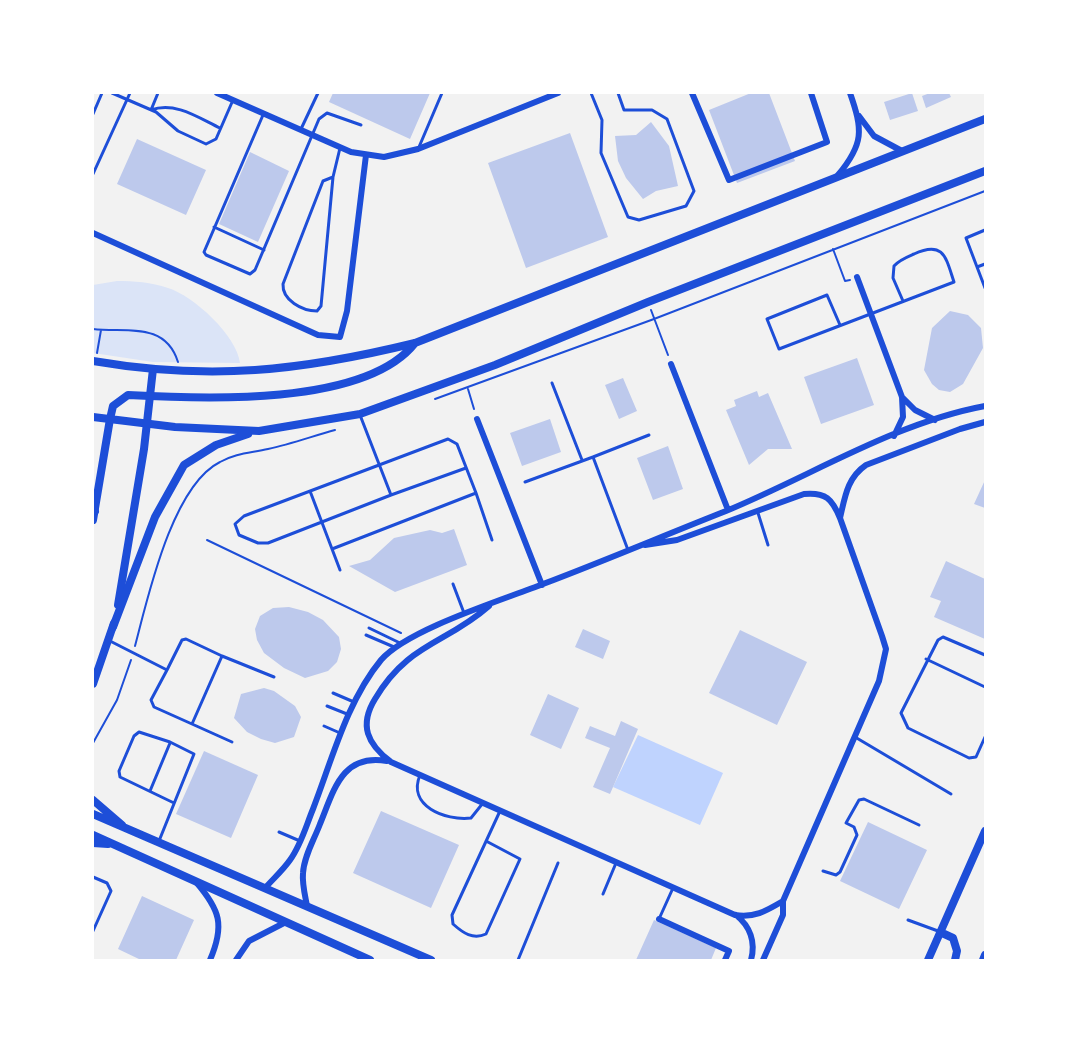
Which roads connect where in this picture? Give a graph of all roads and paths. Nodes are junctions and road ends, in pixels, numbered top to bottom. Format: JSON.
{"nodes":[{"id":1,"x":102,"y":93,"type":"edge"},
{"id":2,"x":112,"y":93,"type":"edge"},
{"id":3,"x":130,"y":93,"type":"edge"},
{"id":4,"x":158,"y":93,"type":"edge"},
{"id":5,"x":217,"y":93,"type":"edge"},
{"id":6,"x":318,"y":93,"type":"edge"},
{"id":7,"x":442,"y":93,"type":"edge"},
{"id":8,"x":558,"y":93,"type":"edge"},
{"id":9,"x":591,"y":93,"type":"edge"},
{"id":10,"x":618,"y":93,"type":"edge"},
{"id":11,"x":692,"y":93,"type":"edge"},
{"id":12,"x":811,"y":93,"type":"edge"},
{"id":13,"x":850,"y":93,"type":"edge"},
{"id":14,"x":127,"y":99,"type":"junction"},
{"id":15,"x":233,"y":100,"type":"junction"},
{"id":16,"x":151,"y":110,"type":"junction"},
{"id":17,"x":857,"y":113,"type":"junction"},
{"id":18,"x":93,"y":114,"type":"edge"},
{"id":19,"x":263,"y":114,"type":"junction"},
{"id":20,"x":985,"y":119,"type":"edge"},
{"id":21,"x":361,"y":125,"type":"dead end"},
{"id":22,"x":220,"y":128,"type":"junction"},
{"id":23,"x":301,"y":130,"type":"junction"},
{"id":24,"x":313,"y":136,"type":"junction"},
{"id":25,"x":340,"y":148,"type":"junction"},
{"id":26,"x":418,"y":149,"type":"junction"},
{"id":27,"x":902,"y":151,"type":"junction"},
{"id":28,"x":366,"y":155,"type":"junction"},
{"id":29,"x":985,"y":171,"type":"edge"},
{"id":30,"x":93,"y":174,"type":"edge"},
{"id":31,"x":838,"y":175,"type":"junction"},
{"id":32,"x":333,"y":177,"type":"junction"},
{"id":33,"x":985,"y":191,"type":"edge"},
{"id":34,"x":214,"y":227,"type":"junction"},
{"id":35,"x":985,"y":230,"type":"edge"},
{"id":36,"x":93,"y":233,"type":"edge"},
{"id":37,"x":833,"y":249,"type":"junction"},
{"id":38,"x":264,"y":250,"type":"junction"},
{"id":39,"x":985,"y":264,"type":"edge"},
{"id":40,"x":977,"y":267,"type":"junction"},
{"id":41,"x":857,"y":277,"type":"joint"},
{"id":42,"x":985,"y":288,"type":"edge"},
{"id":43,"x":648,"y":302,"type":"junction"},
{"id":44,"x":903,"y":302,"type":"junction"},
{"id":45,"x":871,"y":314,"type":"junction"},
{"id":46,"x":654,"y":319,"type":"junction"},
{"id":47,"x":840,"y":325,"type":"junction"},
{"id":48,"x":93,"y":329,"type":"edge"},
{"id":49,"x":101,"y":330,"type":"junction"},
{"id":50,"x":415,"y":343,"type":"junction"},
{"id":51,"x":94,"y":361,"type":"edge"},
{"id":52,"x":671,"y":364,"type":"joint"},
{"id":53,"x":153,"y":369,"type":"junction"},
{"id":54,"x":180,"y":370,"type":"junction"},
{"id":55,"x":460,"y":376,"type":"junction"},
{"id":56,"x":552,"y":383,"type":"dead end"},
{"id":57,"x":468,"y":389,"type":"junction"},
{"id":58,"x":150,"y":396,"type":"junction"},
{"id":59,"x":902,"y":397,"type":"junction"},
{"id":60,"x":985,"y":406,"type":"edge"},
{"id":61,"x":360,"y":414,"type":"junction"},
{"id":62,"x":93,"y":417,"type":"edge"},
{"id":63,"x":110,"y":419,"type":"junction"},
{"id":64,"x":477,"y":419,"type":"joint"},
{"id":65,"x":936,"y":420,"type":"junction"},
{"id":66,"x":985,"y":422,"type":"edge"},
{"id":67,"x":147,"y":424,"type":"junction"},
{"id":68,"x":259,"y":431,"type":"junction"},
{"id":69,"x":649,"y":435,"type":"dead end"},
{"id":70,"x":894,"y":436,"type":"junction"},
{"id":71,"x":593,"y":457,"type":"junction"},
{"id":72,"x":582,"y":461,"type":"junction"},
{"id":73,"x":379,"y":466,"type":"junction"},
{"id":74,"x":466,"y":468,"type":"junction"},
{"id":75,"x":525,"y":482,"type":"dead end"},
{"id":76,"x":310,"y":492,"type":"junction"},
{"id":77,"x":476,"y":493,"type":"junction"},
{"id":78,"x":391,"y":495,"type":"junction"},
{"id":79,"x":728,"y":510,"type":"junction"},
{"id":80,"x":94,"y":512,"type":"edge"},
{"id":81,"x":758,"y":512,"type":"junction"},
{"id":82,"x":840,"y":518,"type":"junction"},
{"id":83,"x":323,"y":522,"type":"junction"},
{"id":84,"x":207,"y":540,"type":"dead end"},
{"id":85,"x":492,"y":540,"type":"dead end"},
{"id":86,"x":768,"y":545,"type":"dead end"},
{"id":87,"x":637,"y":546,"type":"junction"},
{"id":88,"x":332,"y":549,"type":"junction"},
{"id":89,"x":628,"y":550,"type":"junction"},
{"id":90,"x":340,"y":570,"type":"dead end"},
{"id":91,"x":453,"y":584,"type":"dead end"},
{"id":92,"x":542,"y":585,"type":"junction"},
{"id":93,"x":493,"y":603,"type":"junction"},
{"id":94,"x":465,"y":615,"type":"junction"},
{"id":95,"x":113,"y":627,"type":"junction"},
{"id":96,"x":369,"y":628,"type":"dead end"},
{"id":97,"x":366,"y":635,"type":"dead end"},
{"id":98,"x":411,"y":638,"type":"junction"},
{"id":99,"x":108,"y":640,"type":"junction"},
{"id":100,"x":402,"y":644,"type":"junction"},
{"id":101,"x":395,"y":648,"type":"junction"},
{"id":102,"x":985,"y":655,"type":"edge"},
{"id":103,"x":222,"y":656,"type":"junction"},
{"id":104,"x":926,"y":659,"type":"junction"},
{"id":105,"x":167,"y":670,"type":"junction"},
{"id":106,"x":274,"y":677,"type":"dead end"},
{"id":107,"x":93,"y":684,"type":"edge"},
{"id":108,"x":985,"y":687,"type":"edge"},
{"id":109,"x":333,"y":693,"type":"dead end"},
{"id":110,"x":355,"y":702,"type":"junction"},
{"id":111,"x":327,"y":706,"type":"dead end"},
{"id":112,"x":349,"y":715,"type":"junction"},
{"id":113,"x":192,"y":724,"type":"junction"},
{"id":114,"x":324,"y":726,"type":"dead end"},
{"id":115,"x":342,"y":734,"type":"junction"},
{"id":116,"x":855,"y":736,"type":"junction"},
{"id":117,"x":985,"y":737,"type":"edge"},
{"id":118,"x":170,"y":742,"type":"junction"},
{"id":119,"x":232,"y":742,"type":"dead end"},
{"id":120,"x":391,"y":762,"type":"junction"},
{"id":121,"x":420,"y":775,"type":"junction"},
{"id":122,"x":150,"y":791,"type":"junction"},
{"id":123,"x":951,"y":794,"type":"dead end"},
{"id":124,"x":93,"y":800,"type":"edge"},
{"id":125,"x":174,"y":803,"type":"junction"},
{"id":126,"x":483,"y":803,"type":"junction"},
{"id":127,"x":500,"y":811,"type":"junction"},
{"id":128,"x":93,"y":814,"type":"edge"},
{"id":129,"x":919,"y":825,"type":"dead end"},
{"id":130,"x":123,"y":826,"type":"junction"},
{"id":131,"x":985,"y":831,"type":"edge"},
{"id":132,"x":279,"y":832,"type":"dead end"},
{"id":133,"x":93,"y":835,"type":"edge"},
{"id":134,"x":159,"y":841,"type":"junction"},
{"id":135,"x":300,"y":841,"type":"junction"},
{"id":136,"x":486,"y":841,"type":"junction"},
{"id":137,"x":93,"y":843,"type":"edge"},
{"id":138,"x":112,"y":844,"type":"junction"},
{"id":139,"x":616,"y":863,"type":"junction"},
{"id":140,"x":558,"y":864,"type":"dead end"},
{"id":141,"x":824,"y":871,"type":"dead end"},
{"id":142,"x":93,"y":877,"type":"edge"},
{"id":143,"x":195,"y":881,"type":"junction"},
{"id":144,"x":266,"y":887,"type":"junction"},
{"id":145,"x":673,"y":888,"type":"junction"},
{"id":146,"x":603,"y":894,"type":"dead end"},
{"id":147,"x":783,"y":901,"type":"junction"},
{"id":148,"x":307,"y":906,"type":"junction"},
{"id":149,"x":735,"y":915,"type":"junction"},
{"id":150,"x":659,"y":919,"type":"joint"},
{"id":151,"x":908,"y":920,"type":"dead end"},
{"id":152,"x":286,"y":922,"type":"junction"},
{"id":153,"x":93,"y":931,"type":"edge"},
{"id":154,"x":940,"y":932,"type":"junction"},
{"id":155,"x":349,"y":951,"type":"junction"},
{"id":156,"x":985,"y":955,"type":"edge"},
{"id":157,"x":411,"y":956,"type":"edge"},
{"id":158,"x":421,"y":958,"type":"edge"},
{"id":159,"x":210,"y":960,"type":"edge"},
{"id":160,"x":236,"y":960,"type":"edge"},
{"id":161,"x":355,"y":960,"type":"edge"},
{"id":162,"x":370,"y":960,"type":"edge"},
{"id":163,"x":431,"y":960,"type":"edge"},
{"id":164,"x":518,"y":960,"type":"edge"},
{"id":165,"x":725,"y":960,"type":"edge"},
{"id":166,"x":751,"y":960,"type":"edge"},
{"id":167,"x":764,"y":960,"type":"edge"},
{"id":168,"x":927,"y":960,"type":"edge"},
{"id":169,"x":955,"y":960,"type":"edge"},
{"id":170,"x":983,"y":960,"type":"edge"}],
"edges":[{"from":1,"to":18,"type":"lane"},
{"from":2,"to":14,"type":"lane"},
{"from":3,"to":14,"type":"lane"},
{"from":4,"to":16,"type":"lane"},
{"from":5,"to":15,"type":"street"},
{"from":6,"to":23,"type":"lane"},
{"from":7,"to":26,"type":"lane"},
{"from":8,"to":26,"type":"street"},
{"from":9,"to":10,"type":"lane"},
{"from":11,"to":12,"type":"street"},
{"from":13,"to":17,"type":"street"},
{"from":14,"to":16,"type":"lane"},
{"from":14,"to":30,"type":"lane"},
{"from":15,"to":19,"type":"street"},
{"from":15,"to":22,"type":"lane"},
{"from":16,"to":22,"type":"lane"},
{"from":16,"to":22,"type":"lane"},
{"from":17,"to":27,"type":"street"},
{"from":17,"to":31,"type":"street"},
{"from":19,"to":23,"type":"street"},
{"from":19,"to":34,"type":"lane"},
{"from":20,"to":27,"type":"main road"},
{"from":21,"to":24,"type":"lane"},
{"from":23,"to":24,"type":"street"},
{"from":24,"to":25,"type":"street"},
{"from":24,"to":38,"type":"lane"},
{"from":25,"to":28,"type":"street"},
{"from":25,"to":32,"type":"lane"},
{"from":26,"to":28,"type":"street"},
{"from":27,"to":31,"type":"main road"},
{"from":28,"to":36,"type":"street"},
{"from":29,"to":43,"type":"main road"},
{"from":31,"to":50,"type":"main road"},
{"from":32,"to":32,"type":"lane"},
{"from":33,"to":37,"type":"path"},
{"from":34,"to":38,"type":"lane"},
{"from":34,"to":38,"type":"lane"},
{"from":35,"to":40,"type":"lane"},
{"from":37,"to":41,"type":"path"},
{"from":37,"to":46,"type":"path"},
{"from":39,"to":40,"type":"lane"},
{"from":40,"to":42,"type":"lane"},
{"from":41,"to":45,"type":"street"},
{"from":43,"to":46,"type":"path"},
{"from":43,"to":55,"type":"main road"},
{"from":44,"to":44,"type":"lane"},
{"from":44,"to":45,"type":"lane"},
{"from":45,"to":47,"type":"lane"},
{"from":45,"to":59,"type":"street"},
{"from":46,"to":52,"type":"path"},
{"from":46,"to":57,"type":"path"},
{"from":47,"to":47,"type":"lane"},
{"from":48,"to":49,"type":"path"},
{"from":49,"to":51,"type":"path"},
{"from":49,"to":54,"type":"path"},
{"from":50,"to":54,"type":"main road"},
{"from":50,"to":58,"type":"main road"},
{"from":51,"to":53,"type":"main road"},
{"from":52,"to":79,"type":"street"},
{"from":53,"to":54,"type":"main road"},
{"from":53,"to":58,"type":"street"},
{"from":55,"to":57,"type":"path"},
{"from":55,"to":61,"type":"main road"},
{"from":56,"to":72,"type":"lane"},
{"from":57,"to":64,"type":"path"},
{"from":58,"to":63,"type":"main road"},
{"from":58,"to":67,"type":"street"},
{"from":59,"to":65,"type":"street"},
{"from":59,"to":70,"type":"street"},
{"from":60,"to":65,"type":"street"},
{"from":61,"to":68,"type":"main road"},
{"from":61,"to":73,"type":"lane"},
{"from":62,"to":63,"type":"main road"},
{"from":63,"to":67,"type":"main road"},
{"from":63,"to":80,"type":"street"},
{"from":64,"to":92,"type":"street"},
{"from":65,"to":70,"type":"street"},
{"from":66,"to":82,"type":"street"},
{"from":67,"to":68,"type":"main road"},
{"from":67,"to":95,"type":"street"},
{"from":68,"to":95,"type":"main road"},
{"from":69,"to":71,"type":"lane"},
{"from":70,"to":79,"type":"street"},
{"from":71,"to":72,"type":"lane"},
{"from":71,"to":89,"type":"lane"},
{"from":72,"to":75,"type":"lane"},
{"from":73,"to":74,"type":"lane"},
{"from":73,"to":76,"type":"lane"},
{"from":73,"to":78,"type":"lane"},
{"from":74,"to":77,"type":"lane"},
{"from":74,"to":78,"type":"lane"},
{"from":76,"to":83,"type":"lane"},
{"from":76,"to":83,"type":"lane"},
{"from":77,"to":85,"type":"lane"},
{"from":77,"to":88,"type":"lane"},
{"from":78,"to":83,"type":"lane"},
{"from":79,"to":87,"type":"street"},
{"from":81,"to":82,"type":"street"},
{"from":81,"to":86,"type":"lane"},
{"from":81,"to":87,"type":"street"},
{"from":82,"to":116,"type":"street"},
{"from":83,"to":88,"type":"lane"},
{"from":84,"to":98,"type":"path"},
{"from":87,"to":89,"type":"street"},
{"from":88,"to":90,"type":"lane"},
{"from":89,"to":92,"type":"street"},
{"from":91,"to":94,"type":"lane"},
{"from":92,"to":93,"type":"street"},
{"from":93,"to":94,"type":"street"},
{"from":93,"to":120,"type":"street"},
{"from":94,"to":98,"type":"street"},
{"from":95,"to":99,"type":"street"},
{"from":96,"to":100,"type":"lane"},
{"from":97,"to":101,"type":"lane"},
{"from":98,"to":100,"type":"street"},
{"from":99,"to":105,"type":"lane"},
{"from":99,"to":107,"type":"street"},
{"from":100,"to":101,"type":"street"},
{"from":101,"to":110,"type":"street"},
{"from":102,"to":104,"type":"lane"},
{"from":103,"to":105,"type":"lane"},
{"from":103,"to":106,"type":"lane"},
{"from":103,"to":113,"type":"lane"},
{"from":104,"to":108,"type":"lane"},
{"from":104,"to":117,"type":"lane"},
{"from":105,"to":113,"type":"lane"},
{"from":109,"to":110,"type":"lane"},
{"from":110,"to":112,"type":"street"},
{"from":111,"to":112,"type":"lane"},
{"from":112,"to":115,"type":"street"},
{"from":113,"to":119,"type":"lane"},
{"from":114,"to":115,"type":"lane"},
{"from":115,"to":135,"type":"street"},
{"from":116,"to":123,"type":"lane"},
{"from":116,"to":147,"type":"street"},
{"from":118,"to":122,"type":"lane"},
{"from":118,"to":122,"type":"lane"},
{"from":118,"to":125,"type":"lane"},
{"from":120,"to":121,"type":"street"},
{"from":120,"to":148,"type":"street"},
{"from":121,"to":126,"type":"street"},
{"from":121,"to":126,"type":"lane"},
{"from":122,"to":125,"type":"lane"},
{"from":124,"to":130,"type":"street"},
{"from":125,"to":134,"type":"lane"},
{"from":126,"to":127,"type":"street"},
{"from":127,"to":136,"type":"lane"},
{"from":127,"to":139,"type":"street"},
{"from":128,"to":130,"type":"street"},
{"from":129,"to":141,"type":"lane"},
{"from":130,"to":134,"type":"street"},
{"from":131,"to":154,"type":"main road"},
{"from":132,"to":135,"type":"lane"},
{"from":133,"to":138,"type":"street"},
{"from":134,"to":144,"type":"street"},
{"from":135,"to":144,"type":"street"},
{"from":136,"to":136,"type":"lane"},
{"from":137,"to":138,"type":"street"},
{"from":138,"to":143,"type":"street"},
{"from":139,"to":145,"type":"street"},
{"from":139,"to":146,"type":"lane"},
{"from":140,"to":164,"type":"lane"},
{"from":142,"to":153,"type":"lane"},
{"from":143,"to":152,"type":"street"},
{"from":143,"to":159,"type":"street"},
{"from":144,"to":148,"type":"street"},
{"from":145,"to":149,"type":"street"},
{"from":145,"to":150,"type":"lane"},
{"from":147,"to":149,"type":"street"},
{"from":147,"to":167,"type":"street"},
{"from":148,"to":157,"type":"street"},
{"from":149,"to":166,"type":"street"},
{"from":150,"to":165,"type":"street"},
{"from":151,"to":154,"type":"lane"},
{"from":152,"to":155,"type":"street"},
{"from":152,"to":160,"type":"street"},
{"from":154,"to":168,"type":"main road"},
{"from":154,"to":169,"type":"main road"},
{"from":155,"to":161,"type":"street"},
{"from":155,"to":162,"type":"street"},
{"from":156,"to":170,"type":"main road"},
{"from":157,"to":158,"type":"street"},
{"from":158,"to":163,"type":"street"}]}
